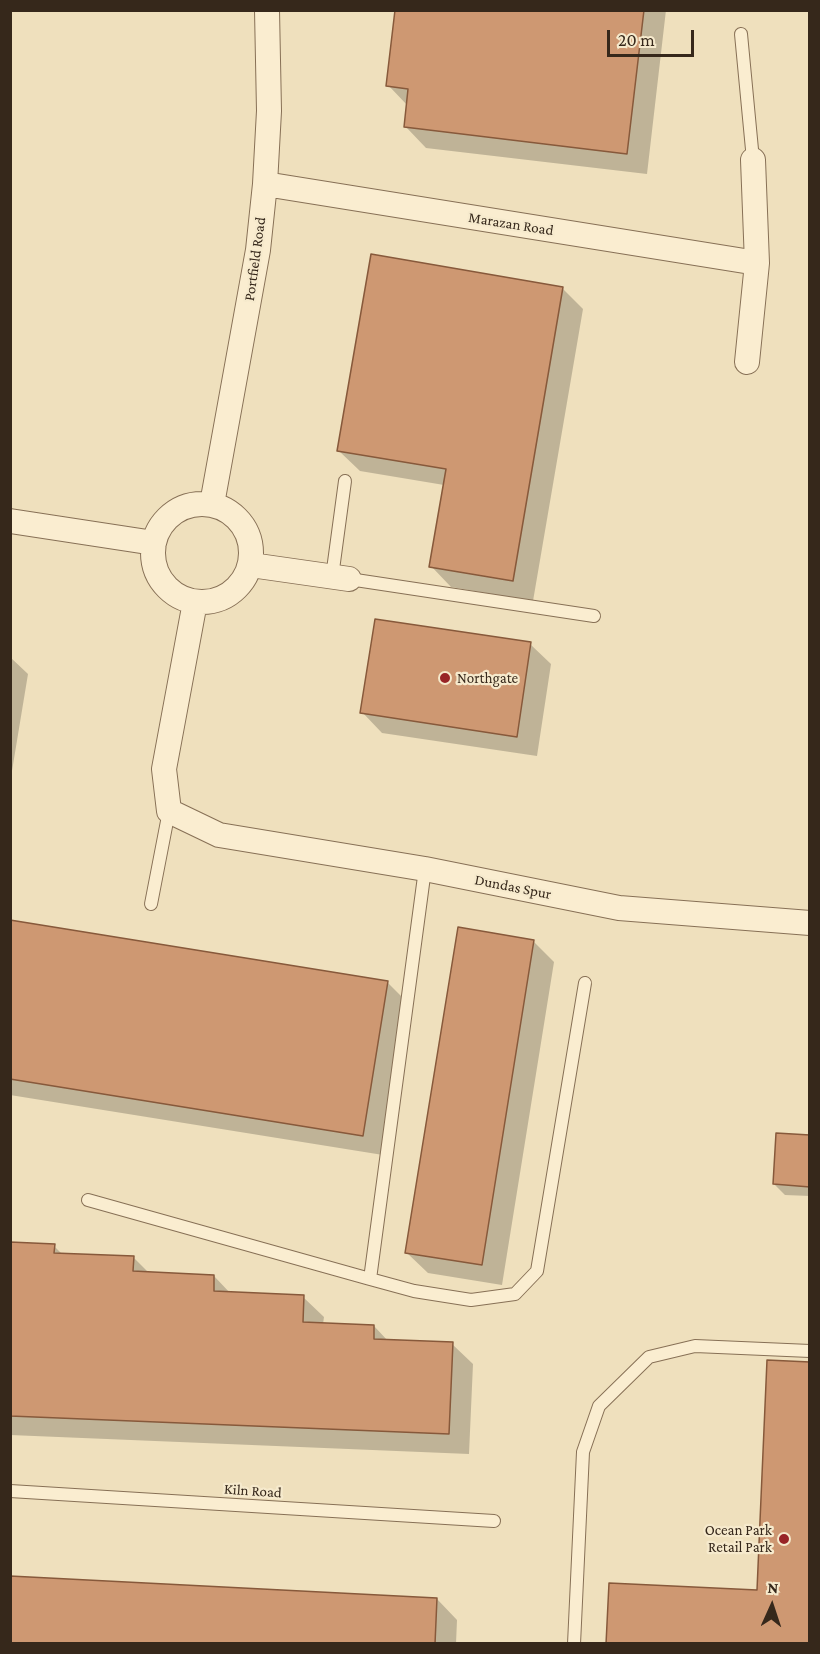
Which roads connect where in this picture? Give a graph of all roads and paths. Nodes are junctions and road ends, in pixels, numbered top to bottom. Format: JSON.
{"nodes":[{"id":1,"x":267,"y":10,"type":"edge"},
{"id":2,"x":741,"y":34,"type":"dead end"},
{"id":3,"x":753,"y":160,"type":"joint"},
{"id":4,"x":265,"y":184,"type":"junction"},
{"id":5,"x":757,"y":263,"type":"junction"},
{"id":6,"x":747,"y":362,"type":"dead end"},
{"id":7,"x":345,"y":481,"type":"dead end"},
{"id":8,"x":212,"y":504,"type":"junction"},
{"id":9,"x":10,"y":521,"type":"edge"},
{"id":10,"x":154,"y":543,"type":"junction"},
{"id":11,"x":251,"y":565,"type":"junction"},
{"id":12,"x":340,"y":578,"type":"junction"},
{"id":13,"x":195,"y":602,"type":"junction"},
{"id":14,"x":594,"y":616,"type":"dead end"},
{"id":15,"x":169,"y":811,"type":"junction"},
{"id":16,"x":425,"y":869,"type":"junction"},
{"id":17,"x":151,"y":904,"type":"dead end"},
{"id":18,"x":810,"y":923,"type":"edge"},
{"id":19,"x":585,"y":983,"type":"dead end"},
{"id":20,"x":88,"y":1200,"type":"dead end"},
{"id":21,"x":370,"y":1279,"type":"junction"},
{"id":22,"x":810,"y":1351,"type":"edge"},
{"id":23,"x":10,"y":1491,"type":"edge"},
{"id":24,"x":494,"y":1521,"type":"dead end"},
{"id":25,"x":574,"y":1644,"type":"edge"}],
"edges":[{"from":1,"to":4,"type":"street","name":"Portfield Road"},
{"from":2,"to":3,"type":"lane"},
{"from":3,"to":5,"type":"street"},
{"from":4,"to":5,"type":"street","name":"Marazan Road"},
{"from":4,"to":8,"type":"street","name":"Portfield Road"},
{"from":5,"to":6,"type":"street"},
{"from":7,"to":12,"type":"lane"},
{"from":8,"to":10,"type":"street"},
{"from":8,"to":11,"type":"street"},
{"from":9,"to":10,"type":"street"},
{"from":10,"to":13,"type":"street"},
{"from":11,"to":12,"type":"street"},
{"from":11,"to":13,"type":"street"},
{"from":12,"to":14,"type":"lane"},
{"from":13,"to":15,"type":"street"},
{"from":15,"to":16,"type":"street","name":"Dundas Spur"},
{"from":15,"to":17,"type":"lane"},
{"from":16,"to":18,"type":"street","name":"Dundas Spur"},
{"from":16,"to":21,"type":"lane"},
{"from":19,"to":21,"type":"lane"},
{"from":20,"to":21,"type":"lane"},
{"from":22,"to":25,"type":"lane"},
{"from":23,"to":24,"type":"lane","name":"Kiln Road"}]}
